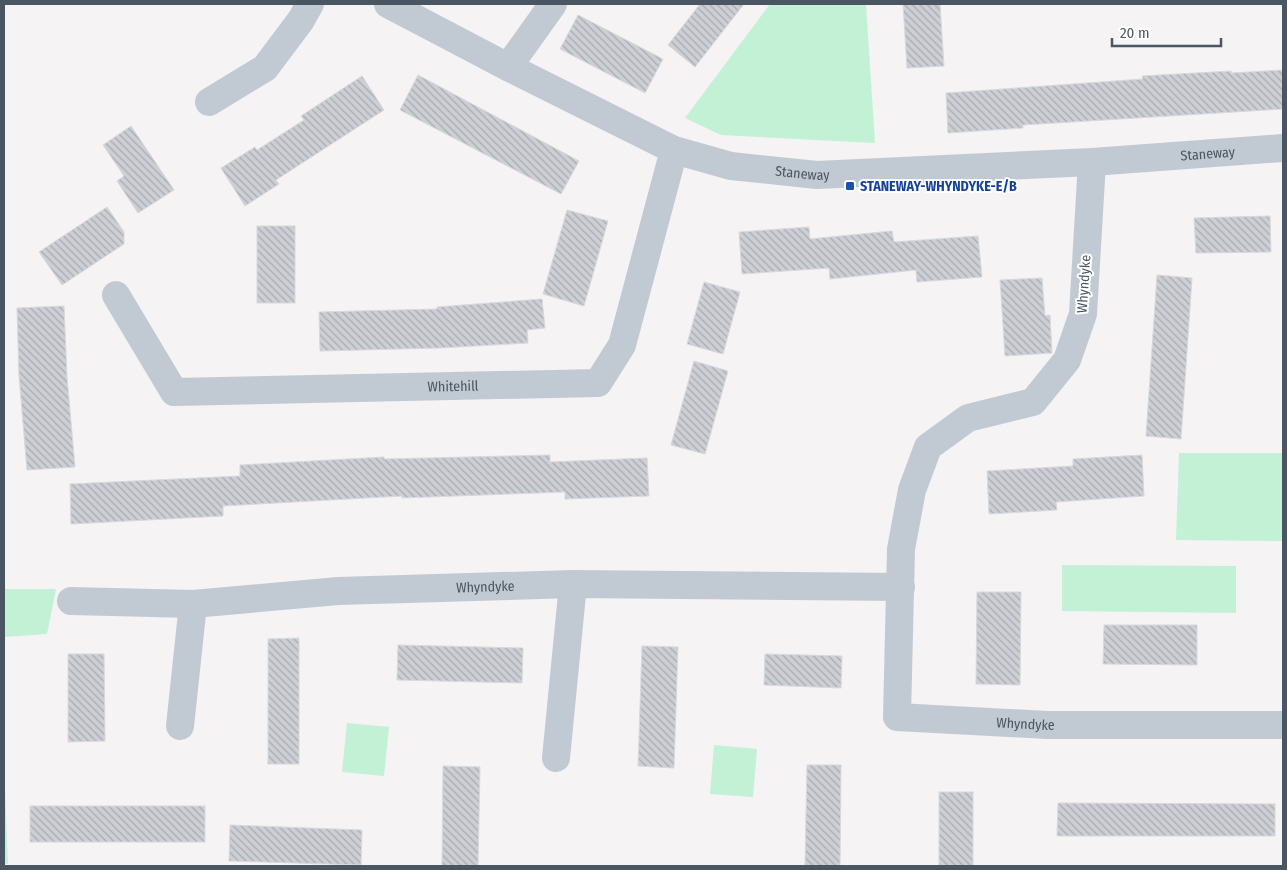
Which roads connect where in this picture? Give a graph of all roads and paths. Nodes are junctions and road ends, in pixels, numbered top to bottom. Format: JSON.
{"nodes":[{"id":1,"x":310,"y":4,"type":"edge"},
{"id":2,"x":388,"y":4,"type":"edge"},
{"id":3,"x":553,"y":4,"type":"edge"},
{"id":4,"x":508,"y":67,"type":"junction"},
{"id":5,"x":209,"y":102,"type":"dead end"},
{"id":6,"x":1283,"y":148,"type":"edge"},
{"id":7,"x":674,"y":150,"type":"junction"},
{"id":8,"x":1092,"y":162,"type":"junction"},
{"id":9,"x":116,"y":295,"type":"dead end"},
{"id":10,"x":572,"y":584,"type":"junction"},
{"id":11,"x":900,"y":587,"type":"junction"},
{"id":12,"x":71,"y":601,"type":"dead end"},
{"id":13,"x":192,"y":604,"type":"junction"},
{"id":14,"x":1283,"y":725,"type":"edge"},
{"id":15,"x":180,"y":726,"type":"dead end"},
{"id":16,"x":556,"y":758,"type":"dead end"}],
"edges":[{"from":1,"to":5,"type":"street"},
{"from":2,"to":4,"type":"street","name":"Staneway"},
{"from":3,"to":4,"type":"street"},
{"from":4,"to":7,"type":"street","name":"Staneway"},
{"from":6,"to":8,"type":"street","name":"Staneway"},
{"from":7,"to":8,"type":"street","name":"Staneway"},
{"from":7,"to":9,"type":"street","name":"Whitehill"},
{"from":8,"to":11,"type":"street","name":"Whyndyke"},
{"from":10,"to":11,"type":"street","name":"Whyndyke"},
{"from":10,"to":13,"type":"street","name":"Whyndyke"},
{"from":10,"to":16,"type":"street"},
{"from":11,"to":14,"type":"street","name":"Whyndyke"},
{"from":12,"to":13,"type":"street","name":"Whyndyke"},
{"from":13,"to":15,"type":"street"}]}
